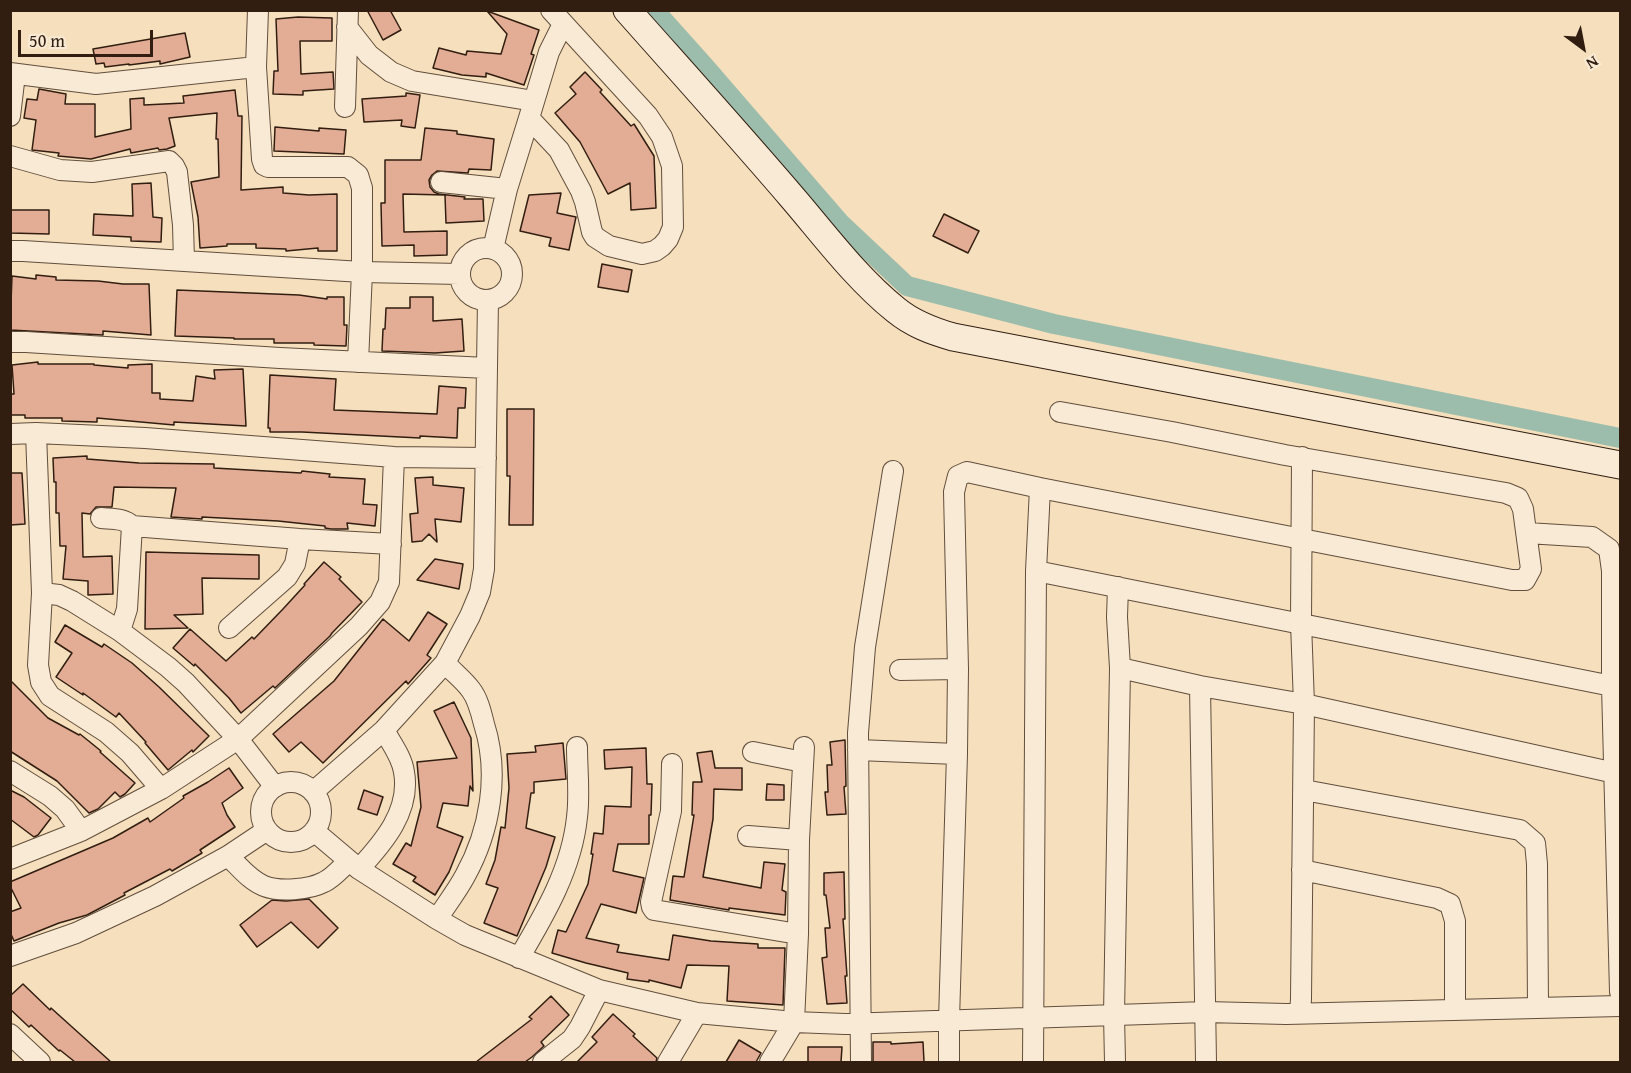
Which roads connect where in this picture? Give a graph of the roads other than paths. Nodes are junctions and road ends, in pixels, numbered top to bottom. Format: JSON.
{"nodes":[{"id":1,"x":258,"y":10,"type":"edge"},
{"id":2,"x":627,"y":10,"type":"edge"},
{"id":3,"x":557,"y":17,"type":"edge"},
{"id":4,"x":347,"y":19,"type":"edge"},
{"id":5,"x":256,"y":67,"type":"junction"},
{"id":6,"x":13,"y":74,"type":"edge"},
{"id":7,"x":345,"y":108,"type":"dead end"},
{"id":8,"x":531,"y":109,"type":"junction"},
{"id":9,"x":10,"y":116,"type":"edge"},
{"id":10,"x":10,"y":156,"type":"edge"},
{"id":11,"x":441,"y":182,"type":"dead end"},
{"id":12,"x":507,"y":189,"type":"junction"},
{"id":13,"x":493,"y":249,"type":"junction"},
{"id":14,"x":10,"y":251,"type":"edge"},
{"id":15,"x":184,"y":261,"type":"junction"},
{"id":16,"x":362,"y":272,"type":"junction"},
{"id":17,"x":460,"y":274,"type":"junction"},
{"id":18,"x":488,"y":300,"type":"junction"},
{"id":19,"x":10,"y":342,"type":"edge"},
{"id":20,"x":358,"y":362,"type":"junction"},
{"id":21,"x":487,"y":369,"type":"junction"},
{"id":22,"x":1060,"y":412,"type":"dead end"},
{"id":23,"x":36,"y":433,"type":"junction"},
{"id":24,"x":10,"y":434,"type":"edge"},
{"id":25,"x":394,"y":457,"type":"junction"},
{"id":26,"x":1302,"y":457,"type":"junction"},
{"id":27,"x":486,"y":458,"type":"junction"},
{"id":28,"x":1620,"y":465,"type":"edge"},
{"id":29,"x":892,"y":471,"type":"dead end"},
{"id":30,"x":1040,"y":488,"type":"junction"},
{"id":31,"x":101,"y":518,"type":"dead end"},
{"id":32,"x":132,"y":526,"type":"junction"},
{"id":33,"x":1527,"y":533,"type":"junction"},
{"id":34,"x":300,"y":539,"type":"junction"},
{"id":35,"x":1302,"y":540,"type":"junction"},
{"id":36,"x":392,"y":544,"type":"junction"},
{"id":37,"x":1036,"y":571,"type":"junction"},
{"id":38,"x":1118,"y":587,"type":"junction"},
{"id":39,"x":42,"y":593,"type":"junction"},
{"id":40,"x":1301,"y":623,"type":"junction"},
{"id":41,"x":229,"y":628,"type":"dead end"},
{"id":42,"x":120,"y":631,"type":"junction"},
{"id":43,"x":445,"y":663,"type":"junction"},
{"id":44,"x":1120,"y":668,"type":"junction"},
{"id":45,"x":958,"y":669,"type":"junction"},
{"id":46,"x":900,"y":670,"type":"dead end"},
{"id":47,"x":1200,"y":686,"type":"junction"},
{"id":48,"x":1612,"y":686,"type":"junction"},
{"id":49,"x":1304,"y":704,"type":"junction"},
{"id":50,"x":384,"y":730,"type":"junction"},
{"id":51,"x":238,"y":739,"type":"junction"},
{"id":52,"x":577,"y":747,"type":"dead end"},
{"id":53,"x":858,"y":750,"type":"junction"},
{"id":54,"x":753,"y":752,"type":"dead end"},
{"id":55,"x":957,"y":754,"type":"junction"},
{"id":56,"x":672,"y":764,"type":"dead end"},
{"id":57,"x":10,"y":771,"type":"edge"},
{"id":58,"x":1615,"y":773,"type":"junction"},
{"id":59,"x":275,"y":787,"type":"junction"},
{"id":60,"x":161,"y":789,"type":"junction"},
{"id":61,"x":1304,"y":790,"type":"junction"},
{"id":62,"x":314,"y":792,"type":"junction"},
{"id":63,"x":267,"y":830,"type":"junction"},
{"id":64,"x":81,"y":831,"type":"junction"},
{"id":65,"x":314,"y":831,"type":"junction"},
{"id":66,"x":747,"y":836,"type":"dead end"},
{"id":67,"x":800,"y":840,"type":"junction"},
{"id":68,"x":228,"y":856,"type":"junction"},
{"id":69,"x":10,"y":859,"type":"edge"},
{"id":70,"x":354,"y":865,"type":"junction"},
{"id":71,"x":1302,"y":870,"type":"junction"},
{"id":72,"x":437,"y":919,"type":"junction"},
{"id":73,"x":798,"y":933,"type":"junction"},
{"id":74,"x":10,"y":956,"type":"edge"},
{"id":75,"x":519,"y":958,"type":"junction"},
{"id":76,"x":599,"y":990,"type":"junction"},
{"id":77,"x":1620,"y":993,"type":"edge"},
{"id":78,"x":1620,"y":1006,"type":"edge"},
{"id":79,"x":1538,"y":1007,"type":"junction"},
{"id":80,"x":1455,"y":1010,"type":"junction"},
{"id":81,"x":1206,"y":1012,"type":"junction"},
{"id":82,"x":697,"y":1013,"type":"junction"},
{"id":83,"x":1299,"y":1013,"type":"junction"},
{"id":84,"x":1114,"y":1015,"type":"junction"},
{"id":85,"x":1033,"y":1017,"type":"junction"},
{"id":86,"x":948,"y":1020,"type":"junction"},
{"id":87,"x":794,"y":1022,"type":"junction"},
{"id":88,"x":860,"y":1023,"type":"junction"},
{"id":89,"x":10,"y":1034,"type":"edge"},
{"id":90,"x":40,"y":1062,"type":"edge"},
{"id":91,"x":543,"y":1062,"type":"edge"},
{"id":92,"x":668,"y":1062,"type":"edge"},
{"id":93,"x":770,"y":1062,"type":"edge"},
{"id":94,"x":861,"y":1062,"type":"edge"},
{"id":95,"x":949,"y":1062,"type":"edge"},
{"id":96,"x":1033,"y":1062,"type":"edge"},
{"id":97,"x":1115,"y":1062,"type":"edge"},
{"id":98,"x":1206,"y":1062,"type":"edge"}],
"edges":[{"from":1,"to":5,"type":"street"},
{"from":2,"to":28,"type":"street"},
{"from":3,"to":8,"type":"street"},
{"from":3,"to":8,"type":"street"},
{"from":4,"to":7,"type":"street"},
{"from":4,"to":8,"type":"street"},
{"from":5,"to":6,"type":"street"},
{"from":5,"to":16,"type":"street"},
{"from":6,"to":9,"type":"street"},
{"from":8,"to":12,"type":"street"},
{"from":10,"to":15,"type":"street"},
{"from":11,"to":12,"type":"street"},
{"from":12,"to":13,"type":"street"},
{"from":13,"to":17,"type":"street"},
{"from":13,"to":18,"type":"street"},
{"from":14,"to":15,"type":"street"},
{"from":15,"to":16,"type":"street"},
{"from":16,"to":17,"type":"street"},
{"from":16,"to":20,"type":"street"},
{"from":17,"to":18,"type":"street"},
{"from":18,"to":21,"type":"street"},
{"from":19,"to":20,"type":"street"},
{"from":20,"to":21,"type":"street"},
{"from":21,"to":27,"type":"street"},
{"from":22,"to":26,"type":"street"},
{"from":23,"to":24,"type":"street"},
{"from":23,"to":25,"type":"street"},
{"from":23,"to":39,"type":"street"},
{"from":25,"to":27,"type":"street"},
{"from":25,"to":36,"type":"street"},
{"from":26,"to":33,"type":"street"},
{"from":26,"to":35,"type":"street"},
{"from":27,"to":43,"type":"street"},
{"from":29,"to":53,"type":"street"},
{"from":30,"to":35,"type":"street"},
{"from":30,"to":37,"type":"street"},
{"from":30,"to":45,"type":"street"},
{"from":31,"to":32,"type":"street"},
{"from":32,"to":34,"type":"street"},
{"from":32,"to":42,"type":"street"},
{"from":33,"to":35,"type":"street"},
{"from":33,"to":48,"type":"street"},
{"from":34,"to":36,"type":"street"},
{"from":34,"to":41,"type":"street"},
{"from":35,"to":40,"type":"street"},
{"from":36,"to":51,"type":"street"},
{"from":37,"to":38,"type":"street"},
{"from":37,"to":85,"type":"street"},
{"from":38,"to":40,"type":"street"},
{"from":38,"to":44,"type":"street"},
{"from":39,"to":42,"type":"street"},
{"from":39,"to":60,"type":"street"},
{"from":40,"to":48,"type":"street"},
{"from":40,"to":49,"type":"street"},
{"from":42,"to":51,"type":"street"},
{"from":43,"to":50,"type":"street"},
{"from":43,"to":72,"type":"street"},
{"from":44,"to":47,"type":"street"},
{"from":44,"to":84,"type":"street"},
{"from":45,"to":46,"type":"street"},
{"from":45,"to":55,"type":"street"},
{"from":47,"to":49,"type":"street"},
{"from":47,"to":81,"type":"street"},
{"from":48,"to":58,"type":"street"},
{"from":49,"to":58,"type":"street"},
{"from":49,"to":61,"type":"street"},
{"from":50,"to":62,"type":"street"},
{"from":50,"to":70,"type":"street"},
{"from":51,"to":59,"type":"street"},
{"from":51,"to":60,"type":"street"},
{"from":52,"to":75,"type":"street"},
{"from":53,"to":55,"type":"street"},
{"from":53,"to":88,"type":"street"},
{"from":54,"to":67,"type":"street"},
{"from":55,"to":86,"type":"street"},
{"from":56,"to":73,"type":"street"},
{"from":57,"to":64,"type":"street"},
{"from":58,"to":77,"type":"street"},
{"from":59,"to":62,"type":"street"},
{"from":59,"to":63,"type":"street"},
{"from":60,"to":64,"type":"street"},
{"from":61,"to":71,"type":"street"},
{"from":61,"to":79,"type":"street"},
{"from":62,"to":65,"type":"street"},
{"from":63,"to":65,"type":"street"},
{"from":63,"to":68,"type":"street"},
{"from":64,"to":69,"type":"street"},
{"from":65,"to":70,"type":"street"},
{"from":66,"to":67,"type":"street"},
{"from":67,"to":73,"type":"street"},
{"from":68,"to":70,"type":"street"},
{"from":68,"to":74,"type":"street"},
{"from":70,"to":72,"type":"street"},
{"from":71,"to":80,"type":"street"},
{"from":71,"to":83,"type":"street"},
{"from":72,"to":75,"type":"street"},
{"from":73,"to":87,"type":"street"},
{"from":75,"to":76,"type":"street"},
{"from":76,"to":82,"type":"street"},
{"from":76,"to":91,"type":"street"},
{"from":78,"to":79,"type":"street"},
{"from":79,"to":80,"type":"street"},
{"from":80,"to":83,"type":"street"},
{"from":81,"to":83,"type":"street"},
{"from":81,"to":84,"type":"street"},
{"from":81,"to":98,"type":"street"},
{"from":82,"to":87,"type":"street"},
{"from":82,"to":92,"type":"street"},
{"from":84,"to":85,"type":"street"},
{"from":84,"to":97,"type":"street"},
{"from":85,"to":86,"type":"street"},
{"from":85,"to":96,"type":"street"},
{"from":86,"to":88,"type":"street"},
{"from":86,"to":95,"type":"street"},
{"from":87,"to":88,"type":"street"},
{"from":87,"to":93,"type":"street"},
{"from":88,"to":94,"type":"street"},
{"from":89,"to":90,"type":"street"}]}
